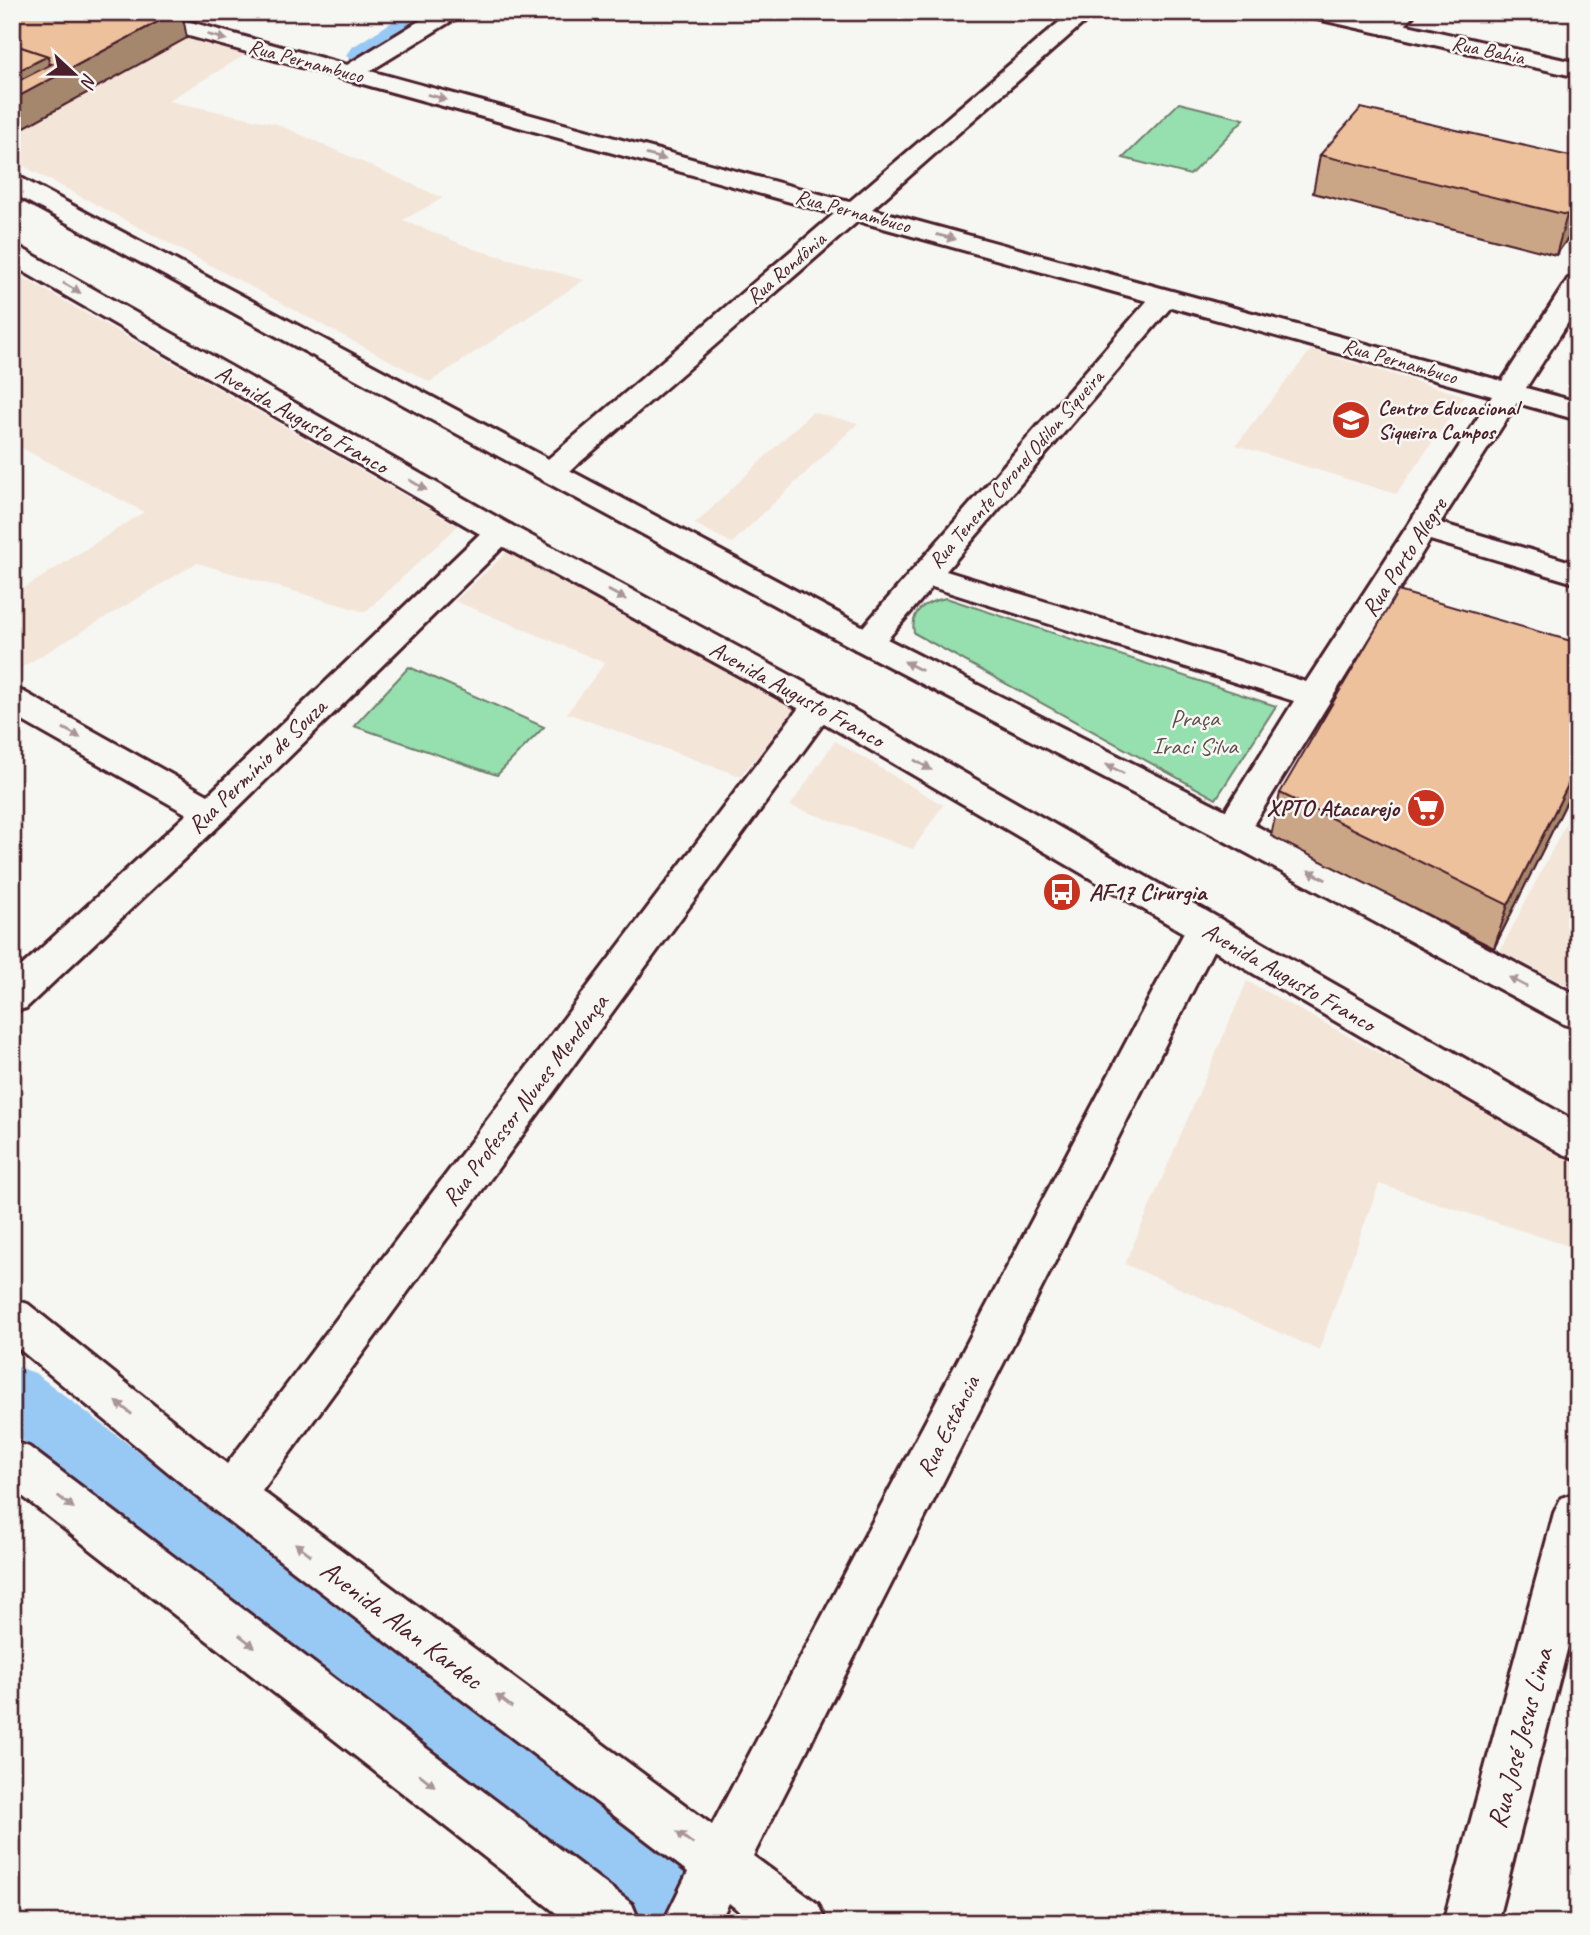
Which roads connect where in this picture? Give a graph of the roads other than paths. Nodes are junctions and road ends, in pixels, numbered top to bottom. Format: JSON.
{"nodes":[{"id":1,"x":128,"y":12,"type":"edge"},
{"id":2,"x":411,"y":12,"type":"edge"},
{"id":3,"x":450,"y":12,"type":"edge"},
{"id":4,"x":1086,"y":12,"type":"edge"},
{"id":5,"x":1317,"y":12,"type":"edge"},
{"id":6,"x":1398,"y":20,"type":"edge"},
{"id":7,"x":324,"y":66,"type":"junction"},
{"id":8,"x":1578,"y":70,"type":"edge"},
{"id":9,"x":351,"y":73,"type":"junction"},
{"id":10,"x":12,"y":183,"type":"edge"},
{"id":11,"x":852,"y":211,"type":"junction"},
{"id":12,"x":12,"y":254,"type":"edge"},
{"id":13,"x":1578,"y":285,"type":"edge"},
{"id":14,"x":1166,"y":296,"type":"junction"},
{"id":15,"x":1509,"y":392,"type":"junction"},
{"id":16,"x":1578,"y":411,"type":"edge"},
{"id":17,"x":552,"y":471,"type":"junction"},
{"id":18,"x":1423,"y":528,"type":"junction"},
{"id":19,"x":500,"y":532,"type":"junction"},
{"id":20,"x":1578,"y":573,"type":"edge"},
{"id":21,"x":924,"y":575,"type":"junction"},
{"id":22,"x":867,"y":642,"type":"junction"},
{"id":23,"x":1314,"y":696,"type":"junction"},
{"id":24,"x":12,"y":700,"type":"edge"},
{"id":25,"x":819,"y":705,"type":"junction"},
{"id":26,"x":211,"y":811,"type":"junction"},
{"id":27,"x":1232,"y":829,"type":"junction"},
{"id":28,"x":1205,"y":929,"type":"junction"},
{"id":29,"x":12,"y":998,"type":"edge"},
{"id":30,"x":1578,"y":1014,"type":"edge"},
{"id":31,"x":1578,"y":1143,"type":"edge"},
{"id":32,"x":12,"y":1317,"type":"edge"},
{"id":33,"x":12,"y":1461,"type":"edge"},
{"id":34,"x":231,"y":1495,"type":"junction"},
{"id":35,"x":1578,"y":1513,"type":"edge"},
{"id":36,"x":708,"y":1891,"type":"edge"},
{"id":37,"x":613,"y":1923,"type":"edge"},
{"id":38,"x":799,"y":1923,"type":"edge"},
{"id":39,"x":1470,"y":1923,"type":"edge"}],
"edges":[{"from":1,"to":7,"type":"street","name":"Rua Pernambuco","one_way":true},
{"from":2,"to":7,"type":"street"},
{"from":3,"to":9,"type":"street"},
{"from":4,"to":11,"type":"street","name":"Rua Rondônia"},
{"from":5,"to":6,"type":"street","name":"Rua Bahia"},
{"from":6,"to":8,"type":"street","name":"Rua Bahia"},
{"from":7,"to":9,"type":"street","name":"Rua Pernambuco"},
{"from":9,"to":11,"type":"street","name":"Rua Pernambuco","one_way":true},
{"from":10,"to":17,"type":"street"},
{"from":11,"to":14,"type":"street","name":"Rua Pernambuco","one_way":true},
{"from":11,"to":17,"type":"street","name":"Rua Rondônia"},
{"from":12,"to":19,"type":"street","name":"Avenida Augusto Franco","one_way":true},
{"from":13,"to":15,"type":"street","name":"Rua Porto Alegre"},
{"from":14,"to":15,"type":"street","name":"Rua Pernambuco"},
{"from":14,"to":21,"type":"street","name":"Rua Tenente Coronel Odilon Siqueira"},
{"from":15,"to":16,"type":"street","name":"Rua Pernambuco"},
{"from":15,"to":18,"type":"street","name":"Rua Porto Alegre"},
{"from":17,"to":22,"type":"street"},
{"from":18,"to":20,"type":"street"},
{"from":18,"to":23,"type":"street","name":"Rua Porto Alegre"},
{"from":19,"to":25,"type":"street","name":"Avenida Augusto Franco","one_way":true},
{"from":19,"to":26,"type":"street","name":"Rua Permínio de Souza"},
{"from":21,"to":22,"type":"street","name":"Rua Tenente Coronel Odilon Siqueira"},
{"from":21,"to":23,"type":"street"},
{"from":27,"to":22,"type":"street","one_way":true},
{"from":23,"to":27,"type":"street","name":"Rua Porto Alegre"},
{"from":24,"to":26,"type":"street","one_way":true},
{"from":25,"to":28,"type":"street","name":"Avenida Augusto Franco","one_way":true},
{"from":25,"to":34,"type":"street","name":"Rua Professor Nunes Mendonça"},
{"from":26,"to":29,"type":"street","name":"Rua Permínio de Souza"},
{"from":30,"to":27,"type":"street","one_way":true},
{"from":28,"to":31,"type":"street","name":"Avenida Augusto Franco"},
{"from":28,"to":36,"type":"street","name":"Rua Estância"},
{"from":34,"to":32,"type":"street","name":"Avenida Alan Kardec","one_way":true},
{"from":33,"to":37,"type":"street","one_way":true},
{"from":36,"to":34,"type":"street","name":"Avenida Alan Kardec","one_way":true},
{"from":35,"to":39,"type":"street","name":"Rua José Jesus Lima"},
{"from":36,"to":38,"type":"street","name":"Avenida Alan Kardec"}]}
